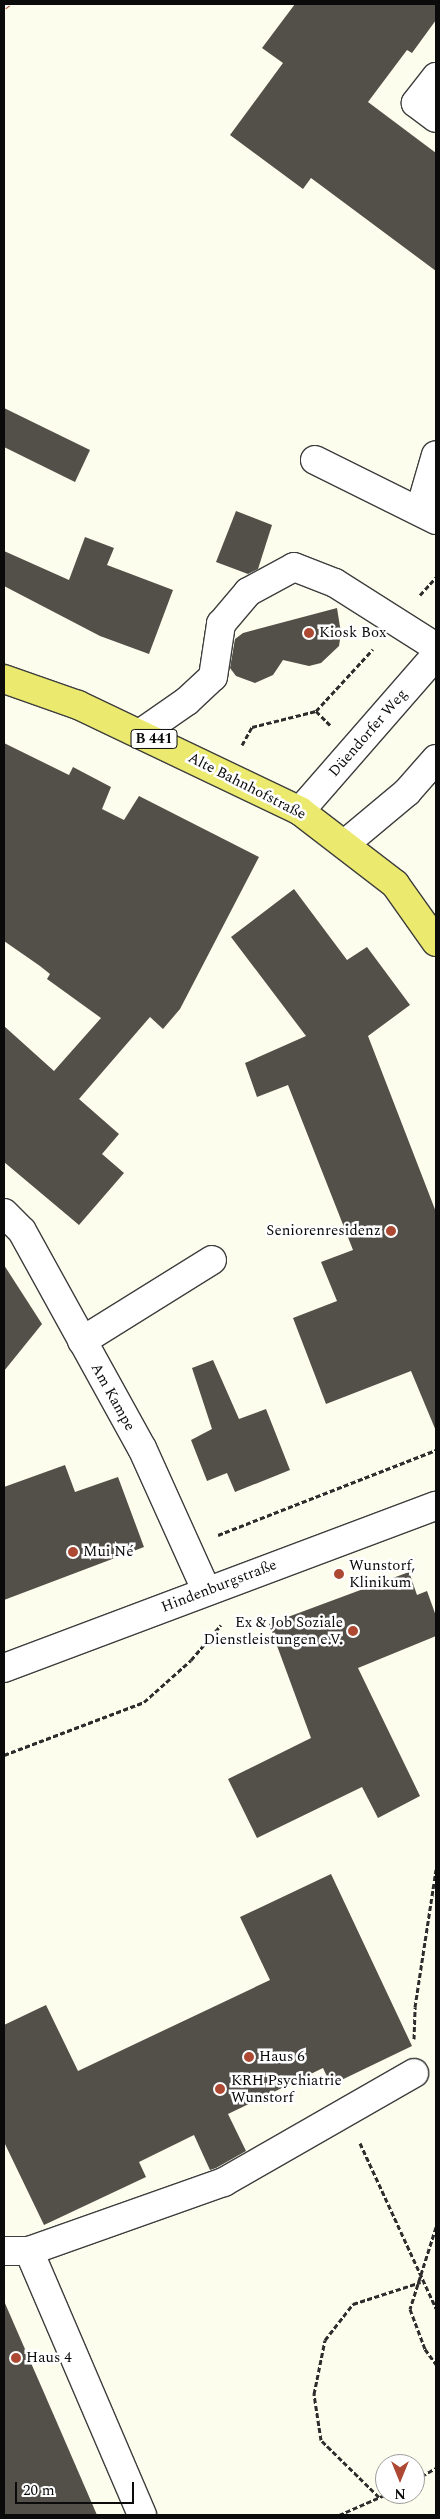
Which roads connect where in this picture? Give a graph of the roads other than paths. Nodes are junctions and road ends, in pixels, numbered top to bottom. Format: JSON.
{"nodes":[{"id":1,"x":436,"y":77,"type":"edge"},
{"id":2,"x":436,"y":118,"type":"edge"},
{"id":3,"x":436,"y":455,"type":"edge"},
{"id":4,"x":315,"y":460,"type":"dead end"},
{"id":5,"x":428,"y":515,"type":"edge"},
{"id":6,"x":436,"y":647,"type":"edge"},
{"id":7,"x":436,"y":655,"type":"edge"},
{"id":8,"x":4,"y":679,"type":"edge"},
{"id":9,"x":141,"y":733,"type":"junction"},
{"id":10,"x":436,"y":759,"type":"edge"},
{"id":11,"x":300,"y":811,"type":"junction"},
{"id":12,"x":346,"y":843,"type":"junction"},
{"id":13,"x":436,"y":942,"type":"edge"},
{"id":14,"x":4,"y":1214,"type":"edge"},
{"id":15,"x":212,"y":1260,"type":"dead end"},
{"id":16,"x":82,"y":1341,"type":"junction"},
{"id":17,"x":436,"y":1506,"type":"edge"},
{"id":18,"x":206,"y":1590,"type":"junction"},
{"id":19,"x":4,"y":1668,"type":"edge"},
{"id":20,"x":414,"y":2073,"type":"road end"},
{"id":21,"x":16,"y":2251,"type":"edge"},
{"id":22,"x":142,"y":2515,"type":"edge"}],
"edges":[{"from":1,"to":2,"type":"street"},
{"from":3,"to":5,"type":"street"},
{"from":4,"to":5,"type":"street"},
{"from":6,"to":9,"type":"street"},
{"from":7,"to":11,"type":"street","name":"Düendorfer Weg"},
{"from":8,"to":9,"type":"main road","name":"Alte Bahnhofstraße","number":"B 441"},
{"from":9,"to":11,"type":"main road","name":"Alte Bahnhofstraße","number":"B 441"},
{"from":10,"to":12,"type":"street"},
{"from":11,"to":12,"type":"main road","name":"Alte Bahnhofstraße","number":"B 441"},
{"from":12,"to":13,"type":"main road","name":"Alte Bahnhofstraße","number":"B 441"},
{"from":14,"to":16,"type":"street","name":"Am Kampe"},
{"from":15,"to":16,"type":"street"},
{"from":16,"to":18,"type":"street","name":"Am Kampe"},
{"from":17,"to":18,"type":"street","name":"Hindenburgstraße"},
{"from":18,"to":19,"type":"street","name":"Hindenburgstraße"},
{"from":20,"to":21,"type":"street"},
{"from":21,"to":22,"type":"street"}]}
